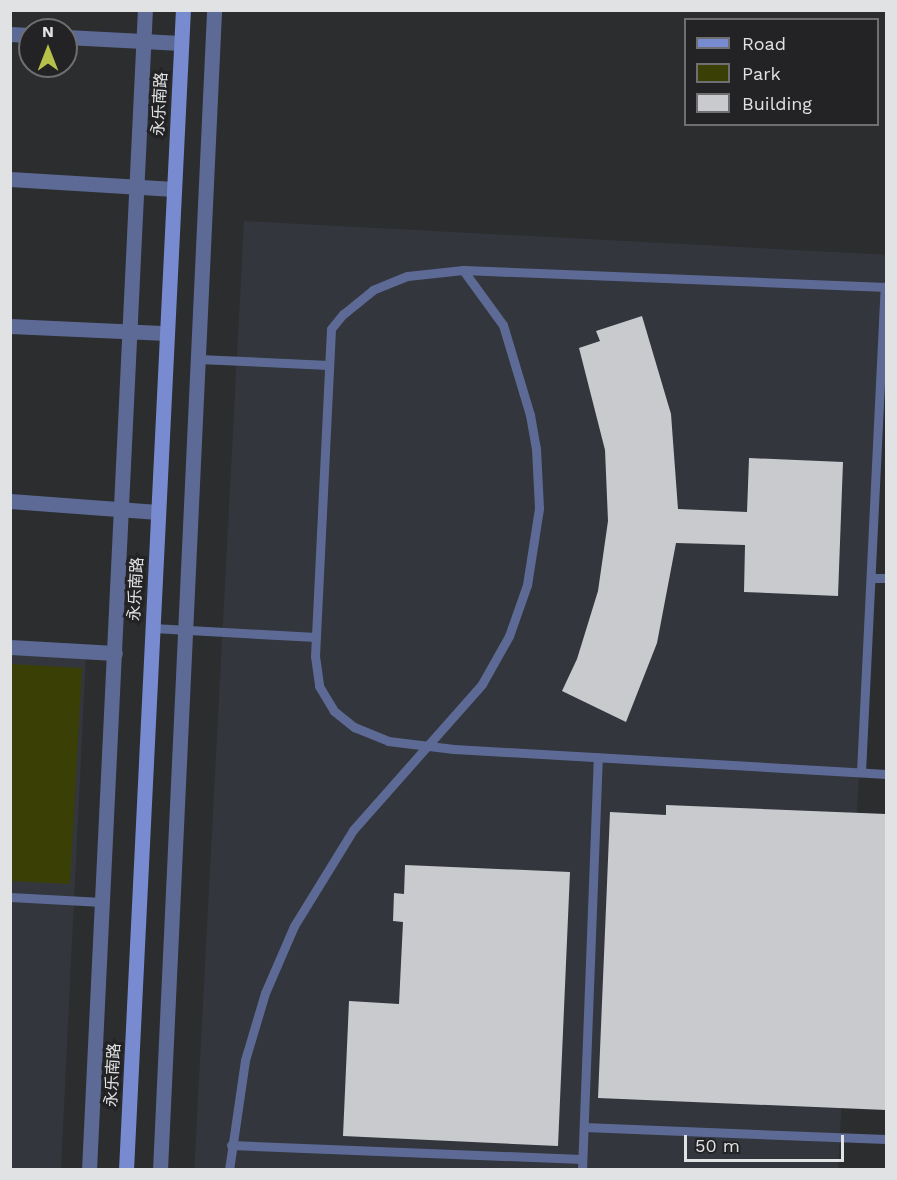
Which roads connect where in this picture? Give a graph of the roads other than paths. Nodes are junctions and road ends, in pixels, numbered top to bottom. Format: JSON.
{"nodes":[{"id":1,"x":145,"y":10,"type":"edge"},
{"id":2,"x":183,"y":10,"type":"edge"},
{"id":3,"x":214,"y":10,"type":"edge"},
{"id":4,"x":78,"y":38,"type":"edge"},
{"id":5,"x":143,"y":41,"type":"junction"},
{"id":6,"x":181,"y":43,"type":"junction"},
{"id":7,"x":10,"y":179,"type":"edge"},
{"id":8,"x":136,"y":187,"type":"junction"},
{"id":9,"x":174,"y":189,"type":"junction"},
{"id":10,"x":463,"y":270,"type":"junction"},
{"id":11,"x":886,"y":287,"type":"edge"},
{"id":12,"x":10,"y":326,"type":"edge"},
{"id":13,"x":130,"y":331,"type":"junction"},
{"id":14,"x":167,"y":333,"type":"junction"},
{"id":15,"x":198,"y":358,"type":"junction"},
{"id":16,"x":329,"y":365,"type":"junction"},
{"id":17,"x":876,"y":480,"type":"junction"},
{"id":18,"x":886,"y":481,"type":"edge"},
{"id":19,"x":10,"y":501,"type":"edge"},
{"id":20,"x":121,"y":509,"type":"junction"},
{"id":21,"x":158,"y":512,"type":"junction"},
{"id":22,"x":870,"y":578,"type":"junction"},
{"id":23,"x":886,"y":578,"type":"edge"},
{"id":24,"x":153,"y":628,"type":"junction"},
{"id":25,"x":185,"y":630,"type":"junction"},
{"id":26,"x":316,"y":637,"type":"junction"},
{"id":27,"x":10,"y":647,"type":"edge"},
{"id":28,"x":115,"y":653,"type":"junction"},
{"id":29,"x":427,"y":746,"type":"junction"},
{"id":30,"x":598,"y":757,"type":"junction"},
{"id":31,"x":861,"y":772,"type":"junction"},
{"id":32,"x":886,"y":774,"type":"edge"},
{"id":33,"x":10,"y":897,"type":"edge"},
{"id":34,"x":102,"y":902,"type":"junction"},
{"id":35,"x":584,"y":1127,"type":"junction"},
{"id":36,"x":886,"y":1139,"type":"edge"},
{"id":37,"x":231,"y":1145,"type":"junction"},
{"id":38,"x":582,"y":1159,"type":"junction"},
{"id":39,"x":89,"y":1170,"type":"edge"},
{"id":40,"x":126,"y":1170,"type":"edge"},
{"id":41,"x":160,"y":1170,"type":"edge"},
{"id":42,"x":229,"y":1170,"type":"edge"},
{"id":43,"x":582,"y":1170,"type":"edge"}],
"edges":[{"from":1,"to":5,"type":"street"},
{"from":2,"to":6,"type":"main road","name":"永乐南路"},
{"from":3,"to":15,"type":"street"},
{"from":4,"to":5,"type":"street"},
{"from":5,"to":6,"type":"street"},
{"from":5,"to":8,"type":"street"},
{"from":6,"to":9,"type":"main road","name":"永乐南路"},
{"from":7,"to":8,"type":"street"},
{"from":8,"to":9,"type":"street"},
{"from":8,"to":13,"type":"street"},
{"from":9,"to":14,"type":"main road","name":"永乐南路"},
{"from":10,"to":11,"type":"lane"},
{"from":10,"to":16,"type":"lane"},
{"from":10,"to":29,"type":"lane"},
{"from":11,"to":17,"type":"lane"},
{"from":12,"to":13,"type":"street"},
{"from":13,"to":14,"type":"street"},
{"from":13,"to":20,"type":"street"},
{"from":14,"to":21,"type":"main road","name":"永乐南路"},
{"from":15,"to":16,"type":"lane"},
{"from":15,"to":25,"type":"street"},
{"from":16,"to":26,"type":"lane"},
{"from":17,"to":18,"type":"lane"},
{"from":17,"to":22,"type":"lane"},
{"from":19,"to":20,"type":"street"},
{"from":20,"to":21,"type":"street"},
{"from":20,"to":28,"type":"street"},
{"from":21,"to":24,"type":"main road","name":"永乐南路"},
{"from":22,"to":23,"type":"lane"},
{"from":22,"to":31,"type":"lane"},
{"from":24,"to":25,"type":"lane"},
{"from":24,"to":40,"type":"main road","name":"永乐南路"},
{"from":25,"to":26,"type":"lane"},
{"from":25,"to":41,"type":"street"},
{"from":26,"to":29,"type":"lane"},
{"from":27,"to":28,"type":"street"},
{"from":28,"to":34,"type":"street"},
{"from":29,"to":30,"type":"lane"},
{"from":29,"to":37,"type":"lane"},
{"from":30,"to":31,"type":"lane"},
{"from":30,"to":35,"type":"lane"},
{"from":31,"to":32,"type":"lane"},
{"from":33,"to":34,"type":"lane"},
{"from":34,"to":39,"type":"street"},
{"from":35,"to":36,"type":"lane"},
{"from":35,"to":38,"type":"lane"},
{"from":37,"to":38,"type":"lane"},
{"from":37,"to":42,"type":"lane"},
{"from":38,"to":43,"type":"lane"}]}
